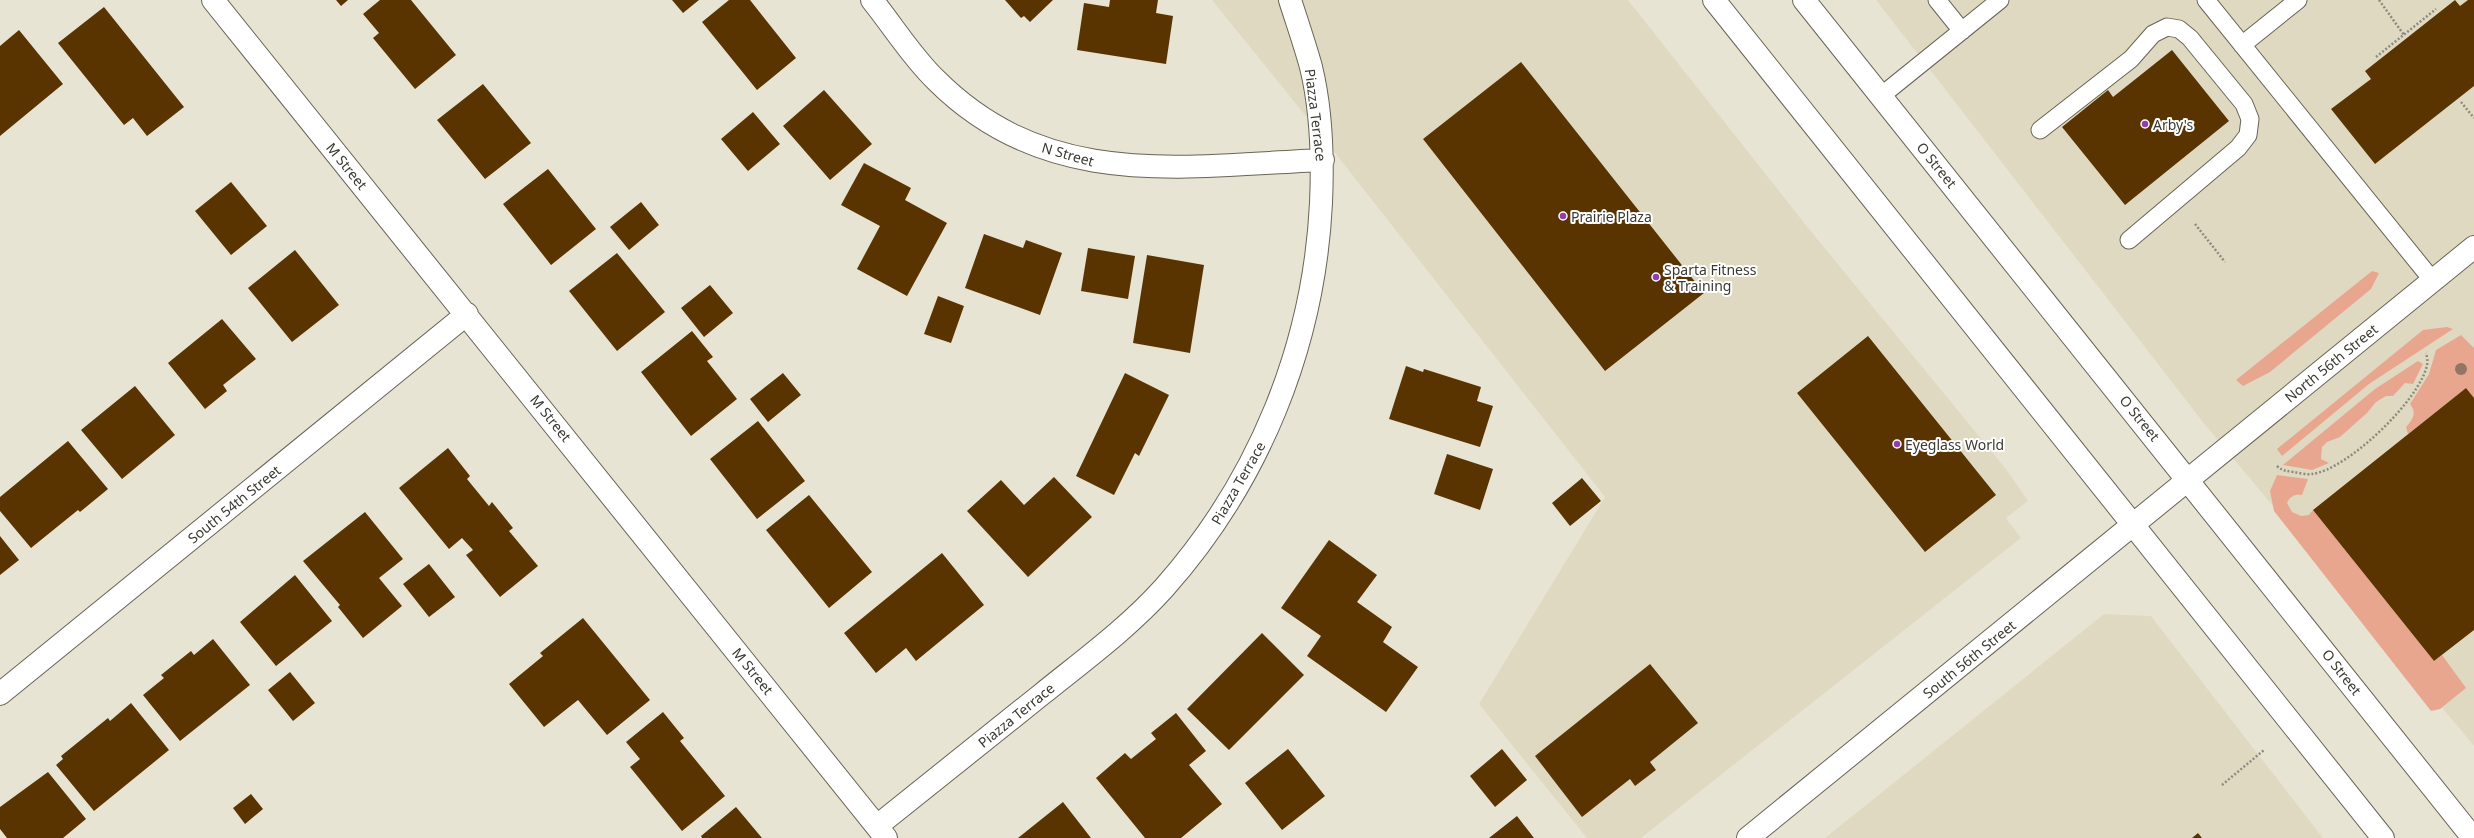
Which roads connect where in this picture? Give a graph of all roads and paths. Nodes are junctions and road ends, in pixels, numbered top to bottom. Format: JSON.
{"nodes":[{"id":1,"x":213,"y":0,"type":"edge"},
{"id":2,"x":872,"y":0,"type":"edge"},
{"id":3,"x":1290,"y":0,"type":"edge"},
{"id":4,"x":1714,"y":0,"type":"edge"},
{"id":5,"x":1804,"y":0,"type":"edge"},
{"id":6,"x":1937,"y":0,"type":"edge"},
{"id":7,"x":2000,"y":0,"type":"edge"},
{"id":8,"x":2206,"y":0,"type":"edge"},
{"id":9,"x":2298,"y":0,"type":"edge"},
{"id":10,"x":2379,"y":0,"type":"edge"},
{"id":11,"x":2436,"y":9,"type":"dead end"},
{"id":12,"x":1962,"y":31,"type":"junction"},
{"id":13,"x":2404,"y":35,"type":"junction"},
{"id":14,"x":2242,"y":45,"type":"junction"},
{"id":15,"x":2376,"y":56,"type":"dead end"},
{"id":16,"x":1881,"y":96,"type":"junction"},
{"id":17,"x":2461,"y":102,"type":"dead end"},
{"id":18,"x":2474,"y":118,"type":"edge"},
{"id":19,"x":2040,"y":130,"type":"dead end"},
{"id":20,"x":1323,"y":160,"type":"junction"},
{"id":21,"x":2192,"y":221,"type":"dead end"},
{"id":22,"x":2129,"y":240,"type":"dead end"},
{"id":23,"x":2474,"y":247,"type":"edge"},
{"id":24,"x":2225,"y":262,"type":"dead end"},
{"id":25,"x":2433,"y":280,"type":"junction"},
{"id":26,"x":467,"y":314,"type":"junction"},
{"id":27,"x":2426,"y":353,"type":"dead end"},
{"id":28,"x":2277,"y":466,"type":"dead end"},
{"id":29,"x":2188,"y":479,"type":"junction"},
{"id":30,"x":2134,"y":523,"type":"junction"},
{"id":31,"x":0,"y":694,"type":"edge"},
{"id":32,"x":2264,"y":750,"type":"dead end"},
{"id":33,"x":2222,"y":785,"type":"dead end"},
{"id":34,"x":881,"y":832,"type":"edge"},
{"id":35,"x":1748,"y":838,"type":"edge"},
{"id":36,"x":2383,"y":838,"type":"edge"},
{"id":37,"x":2473,"y":838,"type":"edge"}],
"edges":[{"from":1,"to":26,"type":"street","name":"M Street"},
{"from":2,"to":20,"type":"street","name":"N Street"},
{"from":3,"to":20,"type":"street","name":"Piazza Terrace"},
{"from":4,"to":30,"type":"street"},
{"from":5,"to":16,"type":"street","name":"O Street"},
{"from":6,"to":12,"type":"lane"},
{"from":7,"to":12,"type":"lane"},
{"from":8,"to":14,"type":"lane"},
{"from":9,"to":14,"type":"lane"},
{"from":10,"to":13,"type":"path"},
{"from":11,"to":13,"type":"path"},
{"from":12,"to":16,"type":"lane"},
{"from":13,"to":15,"type":"path"},
{"from":14,"to":25,"type":"lane"},
{"from":16,"to":29,"type":"street","name":"O Street"},
{"from":17,"to":18,"type":"path"},
{"from":19,"to":22,"type":"lane"},
{"from":20,"to":34,"type":"street","name":"Piazza Terrace"},
{"from":21,"to":24,"type":"path"},
{"from":23,"to":25,"type":"street","name":"North 56th Street"},
{"from":25,"to":29,"type":"street","name":"North 56th Street"},
{"from":26,"to":31,"type":"street","name":"South 54th Street"},
{"from":26,"to":34,"type":"street","name":"M Street"},
{"from":27,"to":28,"type":"path"},
{"from":29,"to":30,"type":"street","name":"South 56th Street"},
{"from":29,"to":37,"type":"street","name":"O Street"},
{"from":30,"to":35,"type":"street","name":"South 56th Street"},
{"from":30,"to":36,"type":"street"},
{"from":32,"to":33,"type":"path"}]}
